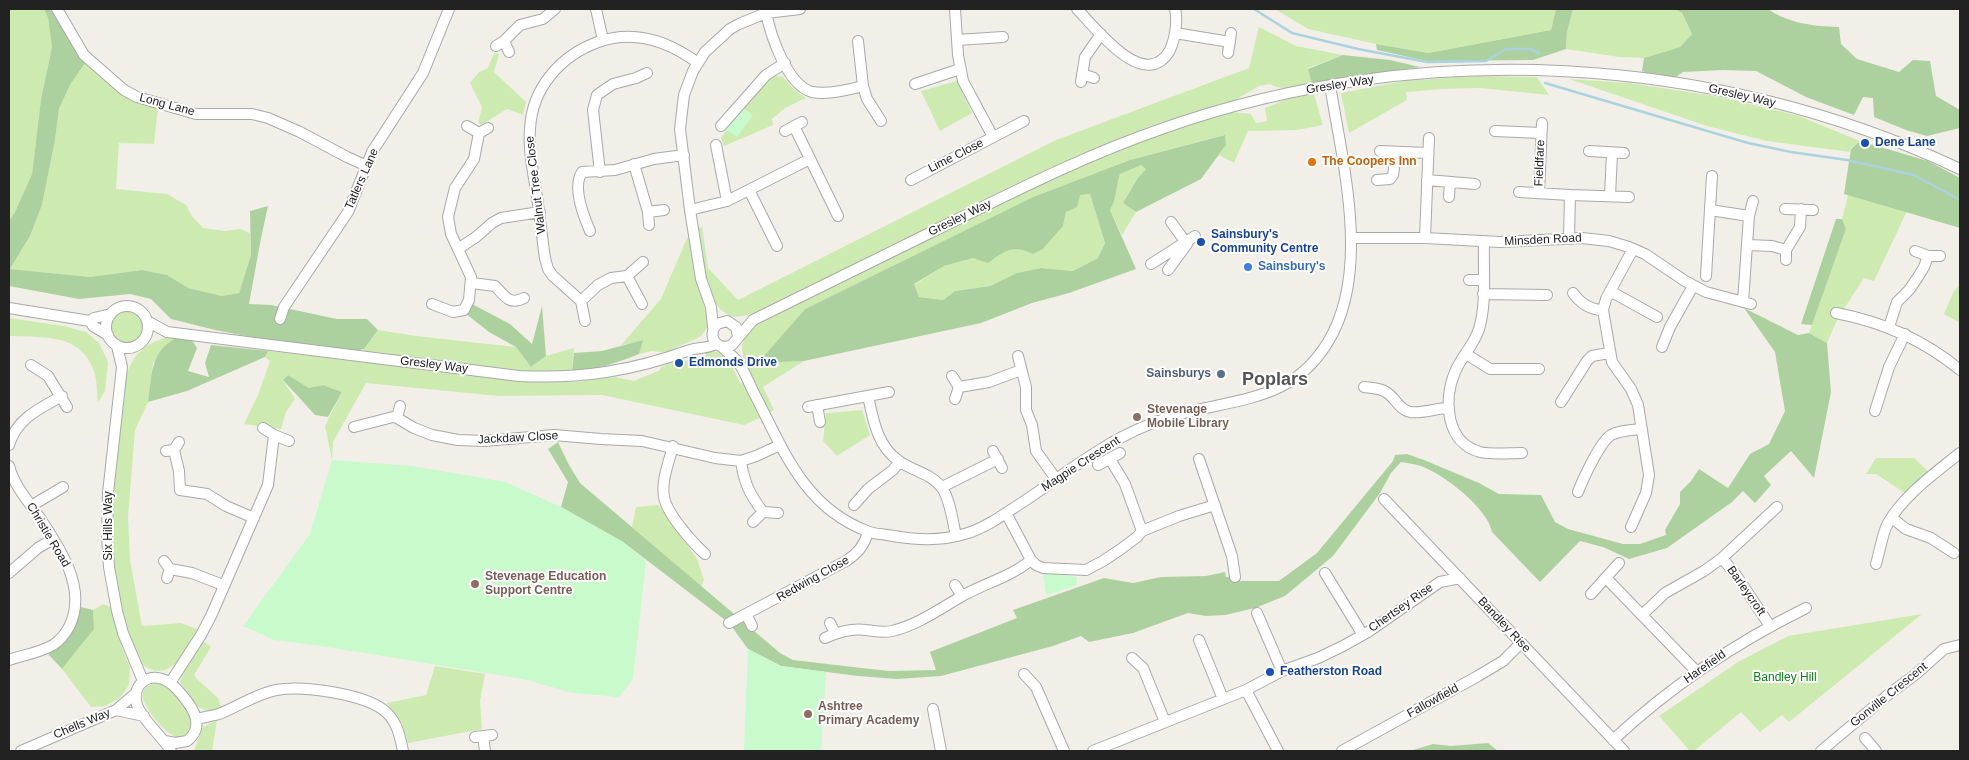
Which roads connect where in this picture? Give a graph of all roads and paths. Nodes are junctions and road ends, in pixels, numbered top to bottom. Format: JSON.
{"nodes":[{"id":1,"x":57,"y":9,"type":"edge"},
{"id":2,"x":449,"y":9,"type":"edge"},
{"id":3,"x":556,"y":9,"type":"edge"},
{"id":4,"x":596,"y":9,"type":"edge"},
{"id":5,"x":800,"y":9,"type":"edge"},
{"id":6,"x":955,"y":9,"type":"edge"},
{"id":7,"x":1077,"y":9,"type":"edge"},
{"id":8,"x":1174,"y":9,"type":"edge"},
{"id":9,"x":766,"y":13,"type":"junction"},
{"id":10,"x":1175,"y":33,"type":"junction"},
{"id":11,"x":1101,"y":34,"type":"junction"},
{"id":12,"x":1003,"y":37,"type":"dead end"},
{"id":13,"x":603,"y":40,"type":"junction"},
{"id":14,"x":957,"y":40,"type":"junction"},
{"id":15,"x":862,"y":46,"type":"dead end"},
{"id":16,"x":509,"y":52,"type":"dead end"},
{"id":17,"x":1228,"y":53,"type":"dead end"},
{"id":18,"x":698,"y":62,"type":"junction"},
{"id":19,"x":785,"y":63,"type":"junction"},
{"id":20,"x":960,"y":69,"type":"junction"},
{"id":21,"x":646,"y":73,"type":"dead end"},
{"id":22,"x":1094,"y":78,"type":"dead end"},
{"id":23,"x":915,"y":84,"type":"dead end"},
{"id":24,"x":1330,"y":85,"type":"junction"},
{"id":25,"x":863,"y":86,"type":"junction"},
{"id":26,"x":881,"y":121,"type":"dead end"},
{"id":27,"x":1016,"y":122,"type":"dead end"},
{"id":28,"x":467,"y":126,"type":"dead end"},
{"id":29,"x":721,"y":126,"type":"dead end"},
{"id":30,"x":794,"y":127,"type":"dead end"},
{"id":31,"x":1495,"y":131,"type":"dead end"},
{"id":32,"x":993,"y":137,"type":"junction"},
{"id":33,"x":1429,"y":138,"type":"dead end"},
{"id":34,"x":716,"y":145,"type":"dead end"},
{"id":35,"x":1380,"y":151,"type":"dead end"},
{"id":36,"x":1589,"y":151,"type":"dead end"},
{"id":37,"x":1393,"y":152,"type":"junction"},
{"id":38,"x":1612,"y":152,"type":"junction"},
{"id":39,"x":1428,"y":153,"type":"junction"},
{"id":40,"x":1624,"y":153,"type":"dead end"},
{"id":41,"x":684,"y":155,"type":"junction"},
{"id":42,"x":810,"y":159,"type":"junction"},
{"id":43,"x":634,"y":164,"type":"junction"},
{"id":44,"x":367,"y":166,"type":"junction"},
{"id":45,"x":1960,"y":169,"type":"edge"},
{"id":46,"x":600,"y":172,"type":"junction"},
{"id":47,"x":914,"y":174,"type":"dead end"},
{"id":48,"x":1712,"y":176,"type":"dead end"},
{"id":49,"x":1377,"y":180,"type":"dead end"},
{"id":50,"x":1427,"y":180,"type":"junction"},
{"id":51,"x":1450,"y":182,"type":"junction"},
{"id":52,"x":1475,"y":184,"type":"dead end"},
{"id":53,"x":750,"y":190,"type":"junction"},
{"id":54,"x":1519,"y":192,"type":"dead end"},
{"id":55,"x":1538,"y":192,"type":"junction"},
{"id":56,"x":1570,"y":195,"type":"junction"},
{"id":57,"x":1610,"y":196,"type":"junction"},
{"id":58,"x":1449,"y":197,"type":"dead end"},
{"id":59,"x":1629,"y":197,"type":"dead end"},
{"id":60,"x":727,"y":201,"type":"junction"},
{"id":61,"x":1753,"y":201,"type":"dead end"},
{"id":62,"x":1785,"y":209,"type":"dead end"},
{"id":63,"x":1801,"y":209,"type":"junction"},
{"id":64,"x":664,"y":210,"type":"dead end"},
{"id":65,"x":690,"y":210,"type":"junction"},
{"id":66,"x":1710,"y":210,"type":"junction"},
{"id":67,"x":1813,"y":210,"type":"dead end"},
{"id":68,"x":540,"y":212,"type":"junction"},
{"id":69,"x":648,"y":212,"type":"junction"},
{"id":70,"x":838,"y":216,"type":"dead end"},
{"id":71,"x":1750,"y":216,"type":"junction"},
{"id":72,"x":1171,"y":222,"type":"dead end"},
{"id":73,"x":649,"y":225,"type":"dead end"},
{"id":74,"x":590,"y":230,"type":"dead end"},
{"id":75,"x":1195,"y":236,"type":"dead end"},
{"id":76,"x":1351,"y":238,"type":"junction"},
{"id":77,"x":1425,"y":238,"type":"junction"},
{"id":78,"x":1569,"y":238,"type":"junction"},
{"id":79,"x":1185,"y":242,"type":"junction"},
{"id":80,"x":1484,"y":242,"type":"junction"},
{"id":81,"x":1748,"y":245,"type":"junction"},
{"id":82,"x":777,"y":246,"type":"dead end"},
{"id":83,"x":458,"y":249,"type":"junction"},
{"id":84,"x":1633,"y":249,"type":"junction"},
{"id":85,"x":1915,"y":251,"type":"dead end"},
{"id":86,"x":1928,"y":256,"type":"junction"},
{"id":87,"x":1940,"y":256,"type":"dead end"},
{"id":88,"x":643,"y":262,"type":"dead end"},
{"id":89,"x":1150,"y":264,"type":"dead end"},
{"id":90,"x":1168,"y":270,"type":"dead end"},
{"id":91,"x":627,"y":276,"type":"junction"},
{"id":92,"x":1706,"y":276,"type":"dead end"},
{"id":93,"x":1469,"y":280,"type":"dead end"},
{"id":94,"x":1483,"y":280,"type":"junction"},
{"id":95,"x":472,"y":283,"type":"junction"},
{"id":96,"x":1694,"y":286,"type":"junction"},
{"id":97,"x":1610,"y":291,"type":"junction"},
{"id":98,"x":1574,"y":293,"type":"dead end"},
{"id":99,"x":1483,"y":294,"type":"junction"},
{"id":100,"x":1547,"y":295,"type":"dead end"},
{"id":101,"x":524,"y":298,"type":"dead end"},
{"id":102,"x":581,"y":301,"type":"junction"},
{"id":103,"x":432,"y":304,"type":"dead end"},
{"id":104,"x":642,"y":304,"type":"dead end"},
{"id":105,"x":711,"y":307,"type":"junction"},
{"id":106,"x":9,"y":308,"type":"edge"},
{"id":107,"x":1604,"y":310,"type":"junction"},
{"id":108,"x":1835,"y":312,"type":"dead end"},
{"id":109,"x":111,"y":314,"type":"junction"},
{"id":110,"x":1657,"y":317,"type":"dead end"},
{"id":111,"x":280,"y":319,"type":"dead end"},
{"id":112,"x":147,"y":320,"type":"junction"},
{"id":113,"x":753,"y":320,"type":"junction"},
{"id":114,"x":90,"y":321,"type":"junction"},
{"id":115,"x":585,"y":321,"type":"dead end"},
{"id":116,"x":730,"y":322,"type":"junction"},
{"id":117,"x":1889,"y":326,"type":"junction"},
{"id":118,"x":167,"y":332,"type":"junction"},
{"id":119,"x":1905,"y":334,"type":"junction"},
{"id":120,"x":108,"y":335,"type":"junction"},
{"id":121,"x":716,"y":338,"type":"junction"},
{"id":122,"x":737,"y":339,"type":"junction"},
{"id":123,"x":144,"y":340,"type":"junction"},
{"id":124,"x":118,"y":346,"type":"junction"},
{"id":125,"x":1662,"y":347,"type":"dead end"},
{"id":126,"x":133,"y":348,"type":"junction"},
{"id":127,"x":1609,"y":353,"type":"junction"},
{"id":128,"x":1466,"y":354,"type":"junction"},
{"id":129,"x":1018,"y":356,"type":"dead end"},
{"id":130,"x":738,"y":361,"type":"junction"},
{"id":131,"x":31,"y":365,"type":"dead end"},
{"id":132,"x":122,"y":367,"type":"junction"},
{"id":133,"x":1539,"y":369,"type":"dead end"},
{"id":134,"x":1021,"y":370,"type":"junction"},
{"id":135,"x":1960,"y":370,"type":"edge"},
{"id":136,"x":952,"y":376,"type":"dead end"},
{"id":137,"x":959,"y":387,"type":"junction"},
{"id":138,"x":1364,"y":387,"type":"dead end"},
{"id":139,"x":889,"y":392,"type":"dead end"},
{"id":140,"x":62,"y":396,"type":"junction"},
{"id":141,"x":868,"y":396,"type":"junction"},
{"id":142,"x":955,"y":398,"type":"dead end"},
{"id":143,"x":1561,"y":402,"type":"dead end"},
{"id":144,"x":400,"y":406,"type":"dead end"},
{"id":145,"x":67,"y":407,"type":"dead end"},
{"id":146,"x":1449,"y":408,"type":"junction"},
{"id":147,"x":1875,"y":411,"type":"dead end"},
{"id":148,"x":397,"y":418,"type":"junction"},
{"id":149,"x":820,"y":422,"type":"dead end"},
{"id":150,"x":354,"y":427,"type":"dead end"},
{"id":151,"x":263,"y":428,"type":"dead end"},
{"id":152,"x":1642,"y":429,"type":"junction"},
{"id":153,"x":274,"y":435,"type":"junction"},
{"id":154,"x":289,"y":441,"type":"dead end"},
{"id":155,"x":9,"y":445,"type":"edge"},
{"id":156,"x":780,"y":445,"type":"junction"},
{"id":157,"x":672,"y":446,"type":"junction"},
{"id":158,"x":173,"y":448,"type":"dead end"},
{"id":159,"x":1120,"y":453,"type":"dead end"},
{"id":160,"x":1522,"y":453,"type":"dead end"},
{"id":161,"x":1960,"y":453,"type":"edge"},
{"id":162,"x":1110,"y":458,"type":"junction"},
{"id":163,"x":998,"y":459,"type":"dead end"},
{"id":164,"x":1199,"y":459,"type":"dead end"},
{"id":165,"x":741,"y":461,"type":"junction"},
{"id":166,"x":899,"y":462,"type":"junction"},
{"id":167,"x":1098,"y":465,"type":"dead end"},
{"id":168,"x":9,"y":466,"type":"edge"},
{"id":169,"x":1056,"y":479,"type":"junction"},
{"id":170,"x":63,"y":487,"type":"dead end"},
{"id":171,"x":942,"y":488,"type":"junction"},
{"id":172,"x":1578,"y":492,"type":"dead end"},
{"id":173,"x":1384,"y":499,"type":"dead end"},
{"id":174,"x":854,"y":505,"type":"dead end"},
{"id":175,"x":1215,"y":505,"type":"junction"},
{"id":176,"x":31,"y":506,"type":"junction"},
{"id":177,"x":1776,"y":507,"type":"dead end"},
{"id":178,"x":763,"y":512,"type":"junction"},
{"id":179,"x":778,"y":513,"type":"dead end"},
{"id":180,"x":1006,"y":513,"type":"junction"},
{"id":181,"x":254,"y":518,"type":"junction"},
{"id":182,"x":1892,"y":518,"type":"junction"},
{"id":183,"x":753,"y":522,"type":"dead end"},
{"id":184,"x":1631,"y":527,"type":"dead end"},
{"id":185,"x":1142,"y":531,"type":"junction"},
{"id":186,"x":868,"y":532,"type":"junction"},
{"id":187,"x":956,"y":536,"type":"junction"},
{"id":188,"x":53,"y":539,"type":"junction"},
{"id":189,"x":696,"y":545,"type":"junction"},
{"id":190,"x":687,"y":553,"type":"dead end"},
{"id":191,"x":1954,"y":553,"type":"dead end"},
{"id":192,"x":705,"y":554,"type":"dead end"},
{"id":193,"x":1722,"y":558,"type":"junction"},
{"id":194,"x":1031,"y":560,"type":"junction"},
{"id":195,"x":1445,"y":563,"type":"junction"},
{"id":196,"x":1619,"y":563,"type":"dead end"},
{"id":197,"x":1876,"y":564,"type":"dead end"},
{"id":198,"x":167,"y":569,"type":"dead end"},
{"id":199,"x":9,"y":573,"type":"edge"},
{"id":200,"x":1325,"y":573,"type":"dead end"},
{"id":201,"x":1235,"y":577,"type":"dead end"},
{"id":202,"x":1460,"y":578,"type":"junction"},
{"id":203,"x":1607,"y":579,"type":"junction"},
{"id":204,"x":1440,"y":582,"type":"junction"},
{"id":205,"x":224,"y":585,"type":"junction"},
{"id":206,"x":956,"y":585,"type":"dead end"},
{"id":207,"x":1591,"y":594,"type":"dead end"},
{"id":208,"x":962,"y":596,"type":"junction"},
{"id":209,"x":1806,"y":608,"type":"dead end"},
{"id":210,"x":1257,"y":613,"type":"dead end"},
{"id":211,"x":746,"y":614,"type":"junction"},
{"id":212,"x":1642,"y":615,"type":"junction"},
{"id":213,"x":729,"y":623,"type":"dead end"},
{"id":214,"x":752,"y":626,"type":"dead end"},
{"id":215,"x":1770,"y":626,"type":"junction"},
{"id":216,"x":830,"y":631,"type":"dead end"},
{"id":217,"x":1363,"y":635,"type":"junction"},
{"id":218,"x":1199,"y":640,"type":"dead end"},
{"id":219,"x":1520,"y":644,"type":"junction"},
{"id":220,"x":1960,"y":645,"type":"edge"},
{"id":221,"x":1132,"y":658,"type":"dead end"},
{"id":222,"x":9,"y":660,"type":"edge"},
{"id":223,"x":1282,"y":671,"type":"junction"},
{"id":224,"x":1697,"y":672,"type":"junction"},
{"id":225,"x":1024,"y":674,"type":"dead end"},
{"id":226,"x":143,"y":681,"type":"junction"},
{"id":227,"x":170,"y":683,"type":"junction"},
{"id":228,"x":1246,"y":690,"type":"junction"},
{"id":229,"x":136,"y":693,"type":"junction"},
{"id":230,"x":1223,"y":699,"type":"junction"},
{"id":231,"x":933,"y":709,"type":"dead end"},
{"id":232,"x":116,"y":710,"type":"junction"},
{"id":233,"x":144,"y":716,"type":"junction"},
{"id":234,"x":197,"y":719,"type":"junction"},
{"id":235,"x":1165,"y":722,"type":"junction"},
{"id":236,"x":483,"y":736,"type":"dead end"},
{"id":237,"x":192,"y":737,"type":"junction"},
{"id":238,"x":1865,"y":738,"type":"dead end"},
{"id":239,"x":1613,"y":740,"type":"junction"},
{"id":240,"x":165,"y":741,"type":"junction"},
{"id":241,"x":21,"y":751,"type":"edge"},
{"id":242,"x":171,"y":751,"type":"edge"},
{"id":243,"x":190,"y":751,"type":"edge"},
{"id":244,"x":403,"y":751,"type":"edge"},
{"id":245,"x":486,"y":751,"type":"edge"},
{"id":246,"x":940,"y":751,"type":"edge"},
{"id":247,"x":1064,"y":751,"type":"edge"},
{"id":248,"x":1094,"y":751,"type":"edge"},
{"id":249,"x":1278,"y":751,"type":"edge"},
{"id":250,"x":1342,"y":751,"type":"edge"},
{"id":251,"x":1624,"y":751,"type":"edge"},
{"id":252,"x":1821,"y":751,"type":"edge"},
{"id":253,"x":1876,"y":751,"type":"edge"}],
"edges":[{"from":1,"to":44,"type":"street","name":"Long Lane"},
{"from":2,"to":44,"type":"street","name":"Tatlers Lane"},
{"from":3,"to":16,"type":"street"},
{"from":4,"to":13,"type":"street"},
{"from":5,"to":9,"type":"street"},
{"from":6,"to":14,"type":"street","name":"Lime Close"},
{"from":7,"to":11,"type":"street"},
{"from":8,"to":10,"type":"street"},
{"from":9,"to":18,"type":"street"},
{"from":9,"to":19,"type":"street"},
{"from":10,"to":11,"type":"street"},
{"from":10,"to":17,"type":"street"},
{"from":11,"to":22,"type":"street"},
{"from":12,"to":14,"type":"street"},
{"from":13,"to":18,"type":"street","name":"Walnut Tree Close"},
{"from":13,"to":68,"type":"street","name":"Walnut Tree Close"},
{"from":14,"to":20,"type":"street","name":"Lime Close"},
{"from":15,"to":25,"type":"street"},
{"from":18,"to":41,"type":"street"},
{"from":19,"to":25,"type":"street"},
{"from":19,"to":29,"type":"street"},
{"from":20,"to":23,"type":"street"},
{"from":20,"to":32,"type":"street","name":"Lime Close"},
{"from":21,"to":46,"type":"street"},
{"from":24,"to":45,"type":"street","name":"Gresley Way"},
{"from":24,"to":76,"type":"street","name":"Magpie Crescent"},
{"from":24,"to":113,"type":"street","name":"Gresley Way"},
{"from":25,"to":26,"type":"street"},
{"from":27,"to":32,"type":"street","name":"Lime Close"},
{"from":28,"to":83,"type":"street"},
{"from":30,"to":42,"type":"street"},
{"from":31,"to":55,"type":"street","name":"Fieldfare"},
{"from":32,"to":47,"type":"street","name":"Lime Close"},
{"from":33,"to":39,"type":"street"},
{"from":34,"to":60,"type":"street"},
{"from":35,"to":37,"type":"street"},
{"from":36,"to":38,"type":"street"},
{"from":37,"to":39,"type":"street"},
{"from":37,"to":49,"type":"street"},
{"from":38,"to":40,"type":"street"},
{"from":38,"to":57,"type":"street"},
{"from":39,"to":50,"type":"street"},
{"from":41,"to":43,"type":"street"},
{"from":41,"to":65,"type":"street"},
{"from":42,"to":53,"type":"street"},
{"from":42,"to":70,"type":"street"},
{"from":43,"to":46,"type":"street"},
{"from":43,"to":69,"type":"street"},
{"from":44,"to":111,"type":"street","name":"Tatlers Lane"},
{"from":46,"to":74,"type":"street"},
{"from":48,"to":66,"type":"street"},
{"from":50,"to":51,"type":"street"},
{"from":50,"to":77,"type":"street"},
{"from":51,"to":52,"type":"street"},
{"from":51,"to":58,"type":"street"},
{"from":53,"to":60,"type":"street"},
{"from":53,"to":82,"type":"street"},
{"from":54,"to":55,"type":"street","name":"Fieldfare"},
{"from":55,"to":56,"type":"street","name":"Fieldfare"},
{"from":56,"to":57,"type":"street","name":"Fieldfare"},
{"from":56,"to":78,"type":"street"},
{"from":57,"to":59,"type":"street","name":"Fieldfare"},
{"from":60,"to":65,"type":"street"},
{"from":61,"to":71,"type":"street"},
{"from":62,"to":63,"type":"street"},
{"from":63,"to":67,"type":"street"},
{"from":63,"to":81,"type":"street"},
{"from":64,"to":69,"type":"street"},
{"from":65,"to":105,"type":"street"},
{"from":66,"to":71,"type":"street"},
{"from":66,"to":92,"type":"street"},
{"from":68,"to":83,"type":"street"},
{"from":68,"to":102,"type":"street","name":"Walnut Tree Close"},
{"from":69,"to":73,"type":"street"},
{"from":71,"to":81,"type":"street"},
{"from":72,"to":79,"type":"street"},
{"from":75,"to":79,"type":"street"},
{"from":76,"to":77,"type":"street","name":"Minsden Road"},
{"from":76,"to":169,"type":"street","name":"Magpie Crescent"},
{"from":77,"to":80,"type":"street","name":"Minsden Road"},
{"from":78,"to":80,"type":"street","name":"Minsden Road"},
{"from":78,"to":84,"type":"street","name":"Minsden Road"},
{"from":79,"to":89,"type":"street"},
{"from":79,"to":90,"type":"street"},
{"from":80,"to":94,"type":"street"},
{"from":81,"to":96,"type":"street","name":"Minsden Road"},
{"from":83,"to":95,"type":"street"},
{"from":84,"to":96,"type":"street","name":"Minsden Road"},
{"from":84,"to":97,"type":"street"},
{"from":85,"to":86,"type":"street"},
{"from":86,"to":87,"type":"street"},
{"from":86,"to":117,"type":"street"},
{"from":88,"to":91,"type":"street"},
{"from":91,"to":102,"type":"street"},
{"from":91,"to":104,"type":"street"},
{"from":93,"to":94,"type":"street"},
{"from":94,"to":99,"type":"street"},
{"from":95,"to":101,"type":"street"},
{"from":95,"to":103,"type":"street"},
{"from":96,"to":125,"type":"street"},
{"from":97,"to":107,"type":"street"},
{"from":97,"to":110,"type":"street"},
{"from":98,"to":107,"type":"street"},
{"from":99,"to":100,"type":"street"},
{"from":99,"to":128,"type":"street"},
{"from":102,"to":115,"type":"street"},
{"from":105,"to":116,"type":"street"},
{"from":105,"to":121,"type":"street"},
{"from":106,"to":114,"type":"street","name":"Gresley Way"},
{"from":107,"to":127,"type":"street"},
{"from":108,"to":117,"type":"street"},
{"from":109,"to":112,"type":"street","name":"Gresley Way"},
{"from":109,"to":114,"type":"street","name":"Gresley Way"},
{"from":109,"to":120,"type":"street"},
{"from":112,"to":118,"type":"street","name":"Gresley Way"},
{"from":112,"to":123,"type":"street"},
{"from":113,"to":116,"type":"street","name":"Gresley Way"},
{"from":113,"to":122,"type":"street","name":"Gresley Way"},
{"from":114,"to":120,"type":"street","name":"Gresley Way"},
{"from":116,"to":121,"type":"street","name":"Gresley Way"},
{"from":116,"to":122,"type":"street"},
{"from":117,"to":119,"type":"street"},
{"from":118,"to":121,"type":"street","name":"Gresley Way"},
{"from":118,"to":123,"type":"street","name":"Gresley Way"},
{"from":119,"to":135,"type":"street"},
{"from":119,"to":147,"type":"street"},
{"from":120,"to":124,"type":"street","name":"Gresley Way"},
{"from":121,"to":122,"type":"street","name":"Gresley Way"},
{"from":121,"to":130,"type":"street","name":"Magpie Crescent"},
{"from":122,"to":130,"type":"street","name":"Magpie Crescent"},
{"from":123,"to":126,"type":"street","name":"Gresley Way"},
{"from":124,"to":126,"type":"street"},
{"from":124,"to":132,"type":"street","name":"Six Hills Way"},
{"from":126,"to":132,"type":"street","name":"Six Hills Way"},
{"from":127,"to":143,"type":"street"},
{"from":127,"to":152,"type":"street"},
{"from":128,"to":133,"type":"street"},
{"from":128,"to":146,"type":"street"},
{"from":129,"to":134,"type":"street"},
{"from":130,"to":156,"type":"street","name":"Magpie Crescent"},
{"from":131,"to":140,"type":"street"},
{"from":132,"to":226,"type":"street","name":"Six Hills Way"},
{"from":134,"to":137,"type":"street"},
{"from":134,"to":169,"type":"street"},
{"from":136,"to":137,"type":"street"},
{"from":137,"to":142,"type":"street"},
{"from":138,"to":146,"type":"street"},
{"from":139,"to":141,"type":"street"},
{"from":140,"to":145,"type":"street"},
{"from":140,"to":155,"type":"street"},
{"from":141,"to":149,"type":"street"},
{"from":141,"to":166,"type":"street"},
{"from":144,"to":148,"type":"street"},
{"from":146,"to":160,"type":"street"},
{"from":148,"to":150,"type":"street"},
{"from":148,"to":157,"type":"street","name":"Jackdaw Close"},
{"from":151,"to":153,"type":"street"},
{"from":152,"to":172,"type":"street"},
{"from":152,"to":184,"type":"street"},
{"from":153,"to":154,"type":"street"},
{"from":153,"to":181,"type":"street"},
{"from":156,"to":165,"type":"street","name":"Jackdaw Close"},
{"from":156,"to":186,"type":"street","name":"Magpie Crescent"},
{"from":157,"to":165,"type":"street","name":"Jackdaw Close"},
{"from":157,"to":189,"type":"street"},
{"from":158,"to":181,"type":"street"},
{"from":159,"to":162,"type":"street"},
{"from":161,"to":182,"type":"street"},
{"from":162,"to":167,"type":"street"},
{"from":162,"to":185,"type":"street"},
{"from":163,"to":171,"type":"street"},
{"from":164,"to":175,"type":"street"},
{"from":165,"to":178,"type":"street"},
{"from":166,"to":171,"type":"street"},
{"from":166,"to":174,"type":"street"},
{"from":168,"to":176,"type":"street","name":"Christie Road"},
{"from":169,"to":180,"type":"street","name":"Magpie Crescent"},
{"from":170,"to":176,"type":"street"},
{"from":171,"to":187,"type":"street"},
{"from":173,"to":195,"type":"street","name":"Bandley Rise"},
{"from":175,"to":185,"type":"street"},
{"from":175,"to":201,"type":"street"},
{"from":176,"to":188,"type":"street","name":"Christie Road"},
{"from":177,"to":193,"type":"street","name":"Barleycroft"},
{"from":178,"to":179,"type":"street"},
{"from":178,"to":183,"type":"street"},
{"from":180,"to":187,"type":"street","name":"Magpie Crescent"},
{"from":180,"to":194,"type":"street"},
{"from":181,"to":205,"type":"street"},
{"from":182,"to":191,"type":"street"},
{"from":182,"to":197,"type":"street"},
{"from":185,"to":194,"type":"street"},
{"from":186,"to":187,"type":"street","name":"Magpie Crescent"},
{"from":186,"to":211,"type":"street","name":"Redwing Close"},
{"from":188,"to":199,"type":"street"},
{"from":188,"to":222,"type":"street","name":"Christie Road"},
{"from":189,"to":190,"type":"street"},
{"from":189,"to":192,"type":"street"},
{"from":193,"to":212,"type":"street","name":"Barleycroft"},
{"from":193,"to":215,"type":"street","name":"Barleycroft"},
{"from":194,"to":208,"type":"street"},
{"from":195,"to":202,"type":"street","name":"Bandley Rise"},
{"from":195,"to":204,"type":"street","name":"Chertsey Rise"},
{"from":196,"to":203,"type":"street"},
{"from":198,"to":205,"type":"street"},
{"from":200,"to":217,"type":"street","name":"Chertsey Rise"},
{"from":202,"to":204,"type":"street","name":"Chertsey Rise"},
{"from":202,"to":219,"type":"street","name":"Bandley Rise"},
{"from":203,"to":207,"type":"street"},
{"from":203,"to":212,"type":"street"},
{"from":204,"to":217,"type":"street","name":"Chertsey Rise"},
{"from":205,"to":227,"type":"street"},
{"from":206,"to":208,"type":"street"},
{"from":208,"to":216,"type":"street"},
{"from":209,"to":215,"type":"street","name":"Harefield"},
{"from":210,"to":223,"type":"street"},
{"from":211,"to":213,"type":"street","name":"Redwing Close"},
{"from":211,"to":214,"type":"street"},
{"from":212,"to":224,"type":"street"},
{"from":215,"to":224,"type":"street","name":"Harefield"},
{"from":217,"to":223,"type":"street","name":"Chertsey Rise"},
{"from":218,"to":230,"type":"street"},
{"from":219,"to":239,"type":"street","name":"Bandley Rise"},
{"from":219,"to":250,"type":"street","name":"Fallowfield"},
{"from":220,"to":252,"type":"street","name":"Gonville Crescent"},
{"from":221,"to":235,"type":"street"},
{"from":223,"to":228,"type":"street","name":"Chertsey Rise"},
{"from":224,"to":239,"type":"street","name":"Harefield"},
{"from":225,"to":247,"type":"street"},
{"from":226,"to":227,"type":"street"},
{"from":226,"to":229,"type":"street"},
{"from":227,"to":234,"type":"street"},
{"from":228,"to":230,"type":"street","name":"Chertsey Rise"},
{"from":228,"to":249,"type":"street"},
{"from":229,"to":232,"type":"street","name":"Chells Way"},
{"from":229,"to":233,"type":"street"},
{"from":230,"to":235,"type":"street","name":"Chertsey Rise"},
{"from":231,"to":246,"type":"street"},
{"from":232,"to":233,"type":"street","name":"Chells Way"},
{"from":232,"to":241,"type":"street","name":"Chells Way"},
{"from":233,"to":240,"type":"street"},
{"from":234,"to":237,"type":"street"},
{"from":234,"to":244,"type":"street"},
{"from":235,"to":248,"type":"street","name":"Chertsey Rise"},
{"from":236,"to":245,"type":"street"},
{"from":237,"to":240,"type":"street"},
{"from":237,"to":243,"type":"street"},
{"from":238,"to":253,"type":"street"},
{"from":239,"to":251,"type":"street","name":"Bandley Rise"},
{"from":240,"to":242,"type":"street"}]}
